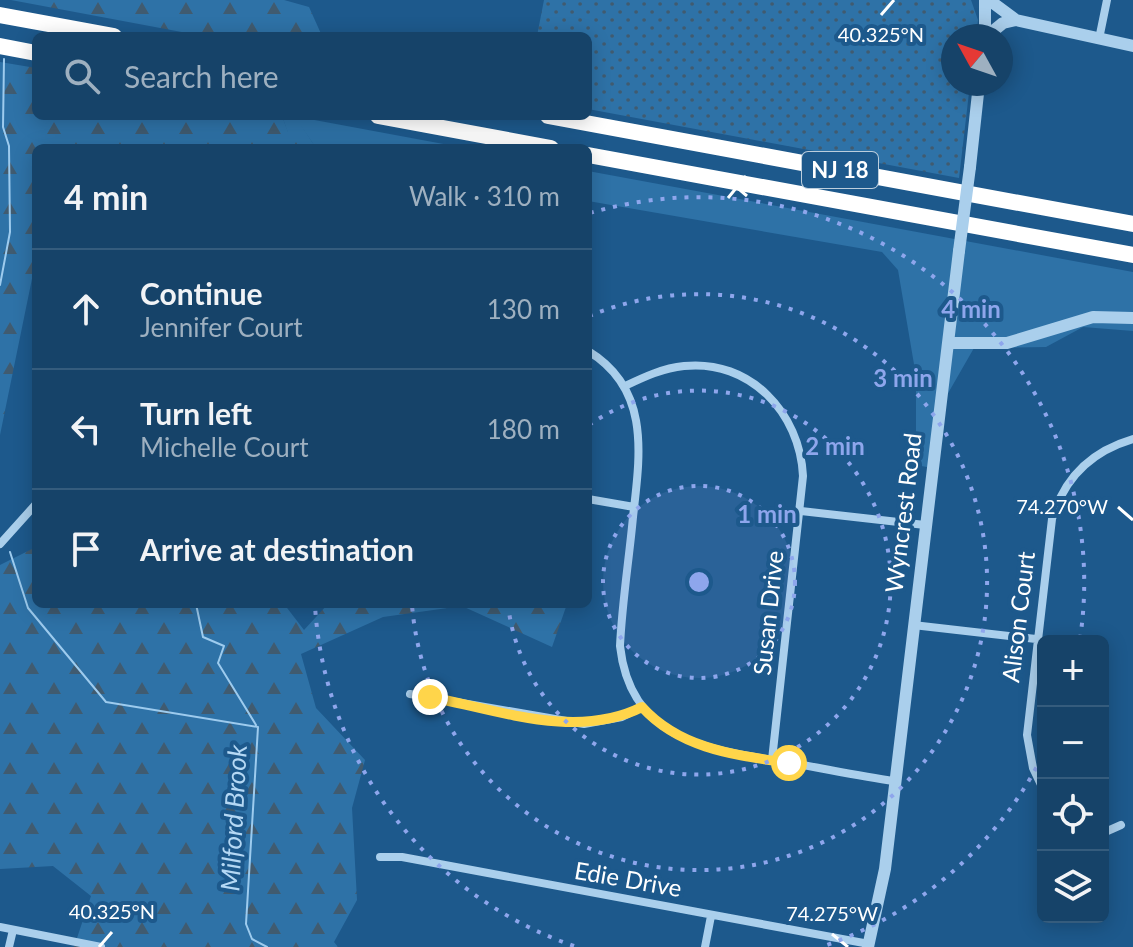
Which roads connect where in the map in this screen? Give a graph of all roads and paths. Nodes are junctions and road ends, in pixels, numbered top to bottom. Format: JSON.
{"nodes":[{"id":1,"x":987,"y":0,"type":"edge"},
{"id":2,"x":1107,"y":0,"type":"edge"},
{"id":3,"x":0,"y":15,"type":"edge"},
{"id":4,"x":1016,"y":20,"type":"junction"},
{"id":5,"x":986,"y":24,"type":"edge"},
{"id":6,"x":1002,"y":24,"type":"edge"},
{"id":7,"x":92,"y":32,"type":"edge"},
{"id":8,"x":1099,"y":39,"type":"junction"},
{"id":9,"x":0,"y":46,"type":"edge"},
{"id":10,"x":1133,"y":46,"type":"edge"},
{"id":11,"x":32,"y":52,"type":"edge"},
{"id":12,"x":978,"y":96,"type":"edge"},
{"id":13,"x":400,"y":120,"type":"edge"},
{"id":14,"x":570,"y":120,"type":"edge"},
{"id":15,"x":529,"y":144,"type":"edge"},
{"id":16,"x":592,"y":156,"type":"edge"},
{"id":17,"x":1133,"y":224,"type":"edge"},
{"id":18,"x":1133,"y":255,"type":"edge"},
{"id":19,"x":1133,"y":318,"type":"edge"},
{"id":20,"x":948,"y":343,"type":"junction"},
{"id":21,"x":592,"y":354,"type":"edge"},
{"id":22,"x":625,"y":386,"type":"junction"},
{"id":23,"x":1133,"y":439,"type":"edge"},
{"id":24,"x":592,"y":500,"type":"edge"},
{"id":25,"x":634,"y":507,"type":"junction"},
{"id":26,"x":32,"y":508,"type":"edge"},
{"id":27,"x":801,"y":511,"type":"junction"},
{"id":28,"x":925,"y":525,"type":"junction"},
{"id":29,"x":0,"y":544,"type":"edge"},
{"id":30,"x":913,"y":625,"type":"junction"},
{"id":31,"x":1036,"y":639,"type":"junction"},
{"id":32,"x":410,"y":694,"type":"dead end"},
{"id":33,"x":642,"y":707,"type":"junction"},
{"id":34,"x":772,"y":760,"type":"junction"},
{"id":35,"x":1039,"y":779,"type":"edge"},
{"id":36,"x":894,"y":781,"type":"junction"},
{"id":37,"x":1121,"y":825,"type":"dead end"},
{"id":38,"x":1109,"y":830,"type":"edge"},
{"id":39,"x":380,"y":857,"type":"dead end"},
{"id":40,"x":711,"y":916,"type":"junction"},
{"id":41,"x":0,"y":927,"type":"edge"},
{"id":42,"x":13,"y":930,"type":"junction"},
{"id":43,"x":868,"y":946,"type":"edge"},
{"id":44,"x":9,"y":947,"type":"edge"},
{"id":45,"x":101,"y":947,"type":"edge"},
{"id":46,"x":705,"y":947,"type":"edge"}],
"edges":[{"from":1,"to":4,"type":"street"},
{"from":1,"to":5,"type":"street"},
{"from":2,"to":8,"type":"street"},
{"from":3,"to":7,"type":"highway"},
{"from":4,"to":6,"type":"street"},
{"from":4,"to":8,"type":"street"},
{"from":8,"to":10,"type":"street"},
{"from":9,"to":11,"type":"highway"},
{"from":12,"to":20,"type":"street","name":"Wyncrest Road","bridge":true},
{"from":13,"to":15,"type":"highway"},
{"from":14,"to":17,"type":"highway","number":"NJ 18"},
{"from":16,"to":18,"type":"highway","number":"NJ 18"},
{"from":19,"to":20,"type":"street"},
{"from":20,"to":28,"type":"street","name":"Wyncrest Road"},
{"from":21,"to":22,"type":"street"},
{"from":22,"to":25,"type":"street"},
{"from":22,"to":27,"type":"street","name":"Susan Drive"},
{"from":23,"to":31,"type":"street","name":"Alison Court"},
{"from":24,"to":25,"type":"street"},
{"from":25,"to":33,"type":"street"},
{"from":26,"to":29,"type":"street"},
{"from":27,"to":28,"type":"street"},
{"from":27,"to":34,"type":"street","name":"Susan Drive"},
{"from":28,"to":30,"type":"street","name":"Wyncrest Road"},
{"from":30,"to":31,"type":"street"},
{"from":30,"to":36,"type":"street","name":"Wyncrest Road"},
{"from":31,"to":35,"type":"street","name":"Alison Court"},
{"from":32,"to":33,"type":"street"},
{"from":33,"to":34,"type":"street"},
{"from":34,"to":36,"type":"street"},
{"from":36,"to":43,"type":"street","name":"Wyncrest Road"},
{"from":37,"to":38,"type":"street"},
{"from":39,"to":40,"type":"street","name":"Edie Drive"},
{"from":40,"to":43,"type":"street","name":"Edie Drive"},
{"from":40,"to":46,"type":"street"},
{"from":41,"to":42,"type":"street"},
{"from":42,"to":44,"type":"street"},
{"from":42,"to":45,"type":"street"}]}
